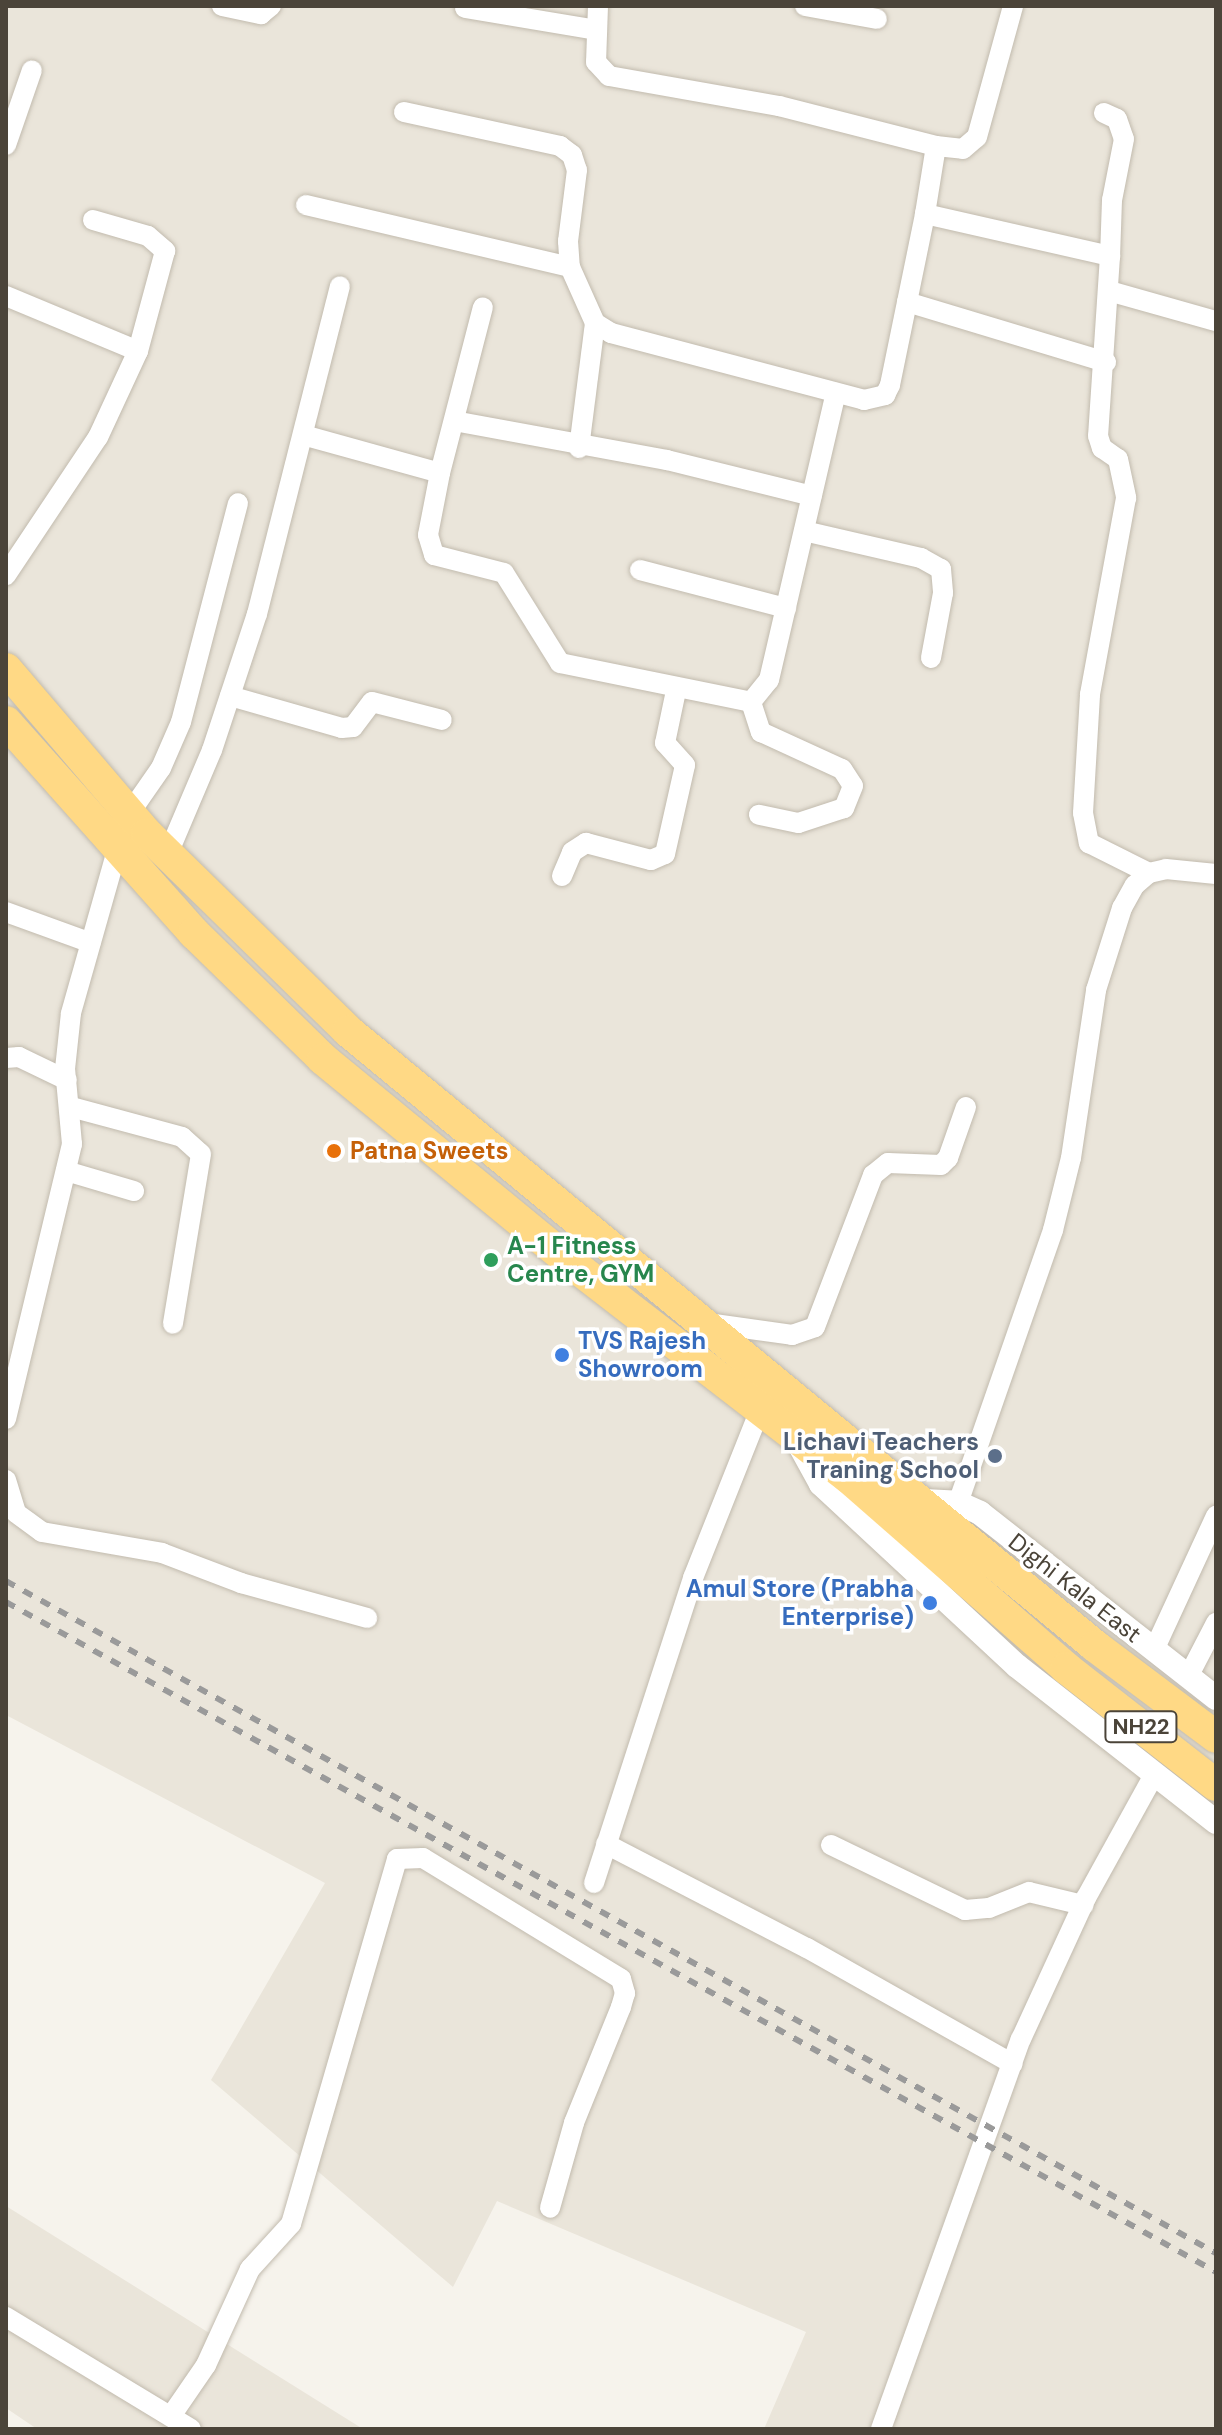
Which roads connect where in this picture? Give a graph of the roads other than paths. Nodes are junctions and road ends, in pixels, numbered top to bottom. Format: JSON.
{"nodes":[{"id":1,"x":222,"y":6,"type":"edge"},
{"id":2,"x":271,"y":6,"type":"edge"},
{"id":3,"x":598,"y":6,"type":"edge"},
{"id":4,"x":805,"y":6,"type":"edge"},
{"id":5,"x":1013,"y":6,"type":"edge"},
{"id":6,"x":465,"y":8,"type":"dead end"},
{"id":7,"x":834,"y":8,"type":"edge"},
{"id":8,"x":877,"y":19,"type":"dead end"},
{"id":9,"x":596,"y":30,"type":"junction"},
{"id":10,"x":32,"y":70,"type":"dead end"},
{"id":11,"x":404,"y":112,"type":"dead end"},
{"id":12,"x":1104,"y":113,"type":"dead end"},
{"id":13,"x":6,"y":145,"type":"edge"},
{"id":14,"x":936,"y":146,"type":"junction"},
{"id":15,"x":306,"y":205,"type":"dead end"},
{"id":16,"x":925,"y":214,"type":"junction"},
{"id":17,"x":93,"y":220,"type":"dead end"},
{"id":18,"x":1110,"y":256,"type":"junction"},
{"id":19,"x":570,"y":267,"type":"junction"},
{"id":20,"x":340,"y":286,"type":"dead end"},
{"id":21,"x":1109,"y":291,"type":"junction"},
{"id":22,"x":6,"y":296,"type":"edge"},
{"id":23,"x":907,"y":302,"type":"junction"},
{"id":24,"x":483,"y":307,"type":"dead end"},
{"id":25,"x":1216,"y":321,"type":"edge"},
{"id":26,"x":595,"y":323,"type":"junction"},
{"id":27,"x":138,"y":351,"type":"junction"},
{"id":28,"x":1106,"y":362,"type":"junction"},
{"id":29,"x":836,"y":393,"type":"junction"},
{"id":30,"x":454,"y":421,"type":"junction"},
{"id":31,"x":303,"y":435,"type":"junction"},
{"id":32,"x":579,"y":448,"type":"junction"},
{"id":33,"x":440,"y":473,"type":"junction"},
{"id":34,"x":812,"y":496,"type":"junction"},
{"id":35,"x":238,"y":503,"type":"dead end"},
{"id":36,"x":804,"y":531,"type":"junction"},
{"id":37,"x":640,"y":570,"type":"dead end"},
{"id":38,"x":6,"y":575,"type":"edge"},
{"id":39,"x":786,"y":608,"type":"junction"},
{"id":40,"x":931,"y":658,"type":"dead end"},
{"id":41,"x":6,"y":669,"type":"edge"},
{"id":42,"x":676,"y":691,"type":"junction"},
{"id":43,"x":230,"y":696,"type":"junction"},
{"id":44,"x":751,"y":702,"type":"junction"},
{"id":45,"x":442,"y":720,"type":"dead end"},
{"id":46,"x":6,"y":722,"type":"edge"},
{"id":47,"x":129,"y":814,"type":"junction"},
{"id":48,"x":759,"y":815,"type":"dead end"},
{"id":49,"x":117,"y":850,"type":"junction"},
{"id":50,"x":167,"y":856,"type":"junction"},
{"id":51,"x":1149,"y":873,"type":"junction"},
{"id":52,"x":1216,"y":874,"type":"edge"},
{"id":53,"x":562,"y":876,"type":"dead end"},
{"id":54,"x":6,"y":912,"type":"edge"},
{"id":55,"x":91,"y":943,"type":"junction"},
{"id":56,"x":6,"y":1058,"type":"edge"},
{"id":57,"x":67,"y":1080,"type":"junction"},
{"id":58,"x":71,"y":1107,"type":"junction"},
{"id":59,"x":966,"y":1107,"type":"dead end"},
{"id":60,"x":66,"y":1171,"type":"junction"},
{"id":61,"x":134,"y":1191,"type":"dead end"},
{"id":62,"x":703,"y":1322,"type":"junction"},
{"id":63,"x":173,"y":1324,"type":"dead end"},
{"id":64,"x":760,"y":1410,"type":"junction"},
{"id":65,"x":6,"y":1419,"type":"edge"},
{"id":66,"x":796,"y":1438,"type":"junction"},
{"id":67,"x":6,"y":1480,"type":"edge"},
{"id":68,"x":924,"y":1501,"type":"junction"},
{"id":69,"x":958,"y":1503,"type":"junction"},
{"id":70,"x":1216,"y":1516,"type":"edge"},
{"id":71,"x":367,"y":1618,"type":"dead end"},
{"id":72,"x":1216,"y":1623,"type":"edge"},
{"id":73,"x":1154,"y":1650,"type":"junction"},
{"id":74,"x":1188,"y":1677,"type":"junction"},
{"id":75,"x":1216,"y":1698,"type":"edge"},
{"id":76,"x":1216,"y":1737,"type":"edge"},
{"id":77,"x":1154,"y":1775,"type":"junction"},
{"id":78,"x":1216,"y":1785,"type":"edge"},
{"id":79,"x":1216,"y":1822,"type":"edge"},
{"id":80,"x":606,"y":1844,"type":"junction"},
{"id":81,"x":831,"y":1845,"type":"dead end"},
{"id":82,"x":594,"y":1883,"type":"dead end"},
{"id":83,"x":1083,"y":1905,"type":"junction"},
{"id":84,"x":1013,"y":2064,"type":"junction"},
{"id":85,"x":550,"y":2208,"type":"dead end"},
{"id":86,"x":6,"y":2317,"type":"edge"},
{"id":87,"x":171,"y":2416,"type":"junction"},
{"id":88,"x":191,"y":2429,"type":"edge"},
{"id":89,"x":881,"y":2429,"type":"edge"}],
"edges":[{"from":1,"to":2,"type":"street"},
{"from":3,"to":9,"type":"street"},
{"from":4,"to":7,"type":"street"},
{"from":5,"to":14,"type":"street"},
{"from":6,"to":9,"type":"street"},
{"from":7,"to":8,"type":"street"},
{"from":9,"to":14,"type":"street"},
{"from":10,"to":13,"type":"street"},
{"from":11,"to":19,"type":"street"},
{"from":12,"to":18,"type":"street"},
{"from":14,"to":16,"type":"street"},
{"from":15,"to":19,"type":"street"},
{"from":16,"to":18,"type":"street"},
{"from":16,"to":23,"type":"street"},
{"from":17,"to":27,"type":"street"},
{"from":18,"to":21,"type":"street"},
{"from":19,"to":26,"type":"street"},
{"from":20,"to":31,"type":"street"},
{"from":21,"to":25,"type":"street"},
{"from":21,"to":28,"type":"street"},
{"from":22,"to":27,"type":"street"},
{"from":23,"to":28,"type":"street"},
{"from":23,"to":29,"type":"street"},
{"from":24,"to":30,"type":"street"},
{"from":26,"to":29,"type":"street"},
{"from":26,"to":32,"type":"street"},
{"from":27,"to":38,"type":"street"},
{"from":28,"to":51,"type":"street"},
{"from":29,"to":34,"type":"street"},
{"from":30,"to":32,"type":"street"},
{"from":30,"to":33,"type":"street"},
{"from":31,"to":33,"type":"street"},
{"from":31,"to":43,"type":"street"},
{"from":32,"to":34,"type":"street"},
{"from":33,"to":42,"type":"street"},
{"from":34,"to":36,"type":"street"},
{"from":35,"to":47,"type":"street"},
{"from":36,"to":39,"type":"street"},
{"from":36,"to":40,"type":"street"},
{"from":37,"to":39,"type":"street"},
{"from":39,"to":44,"type":"street"},
{"from":41,"to":47,"type":"highway","number":"NH22"},
{"from":42,"to":44,"type":"street"},
{"from":42,"to":53,"type":"street"},
{"from":43,"to":45,"type":"street"},
{"from":43,"to":50,"type":"street"},
{"from":44,"to":48,"type":"street"},
{"from":46,"to":49,"type":"highway","number":"NH22"},
{"from":47,"to":50,"type":"highway","number":"NH22"},
{"from":49,"to":55,"type":"street"},
{"from":49,"to":64,"type":"highway","number":"NH22"},
{"from":50,"to":62,"type":"highway","number":"NH22"},
{"from":51,"to":52,"type":"street"},
{"from":51,"to":69,"type":"street"},
{"from":54,"to":55,"type":"street"},
{"from":55,"to":57,"type":"street"},
{"from":56,"to":57,"type":"street"},
{"from":57,"to":58,"type":"street"},
{"from":58,"to":60,"type":"street"},
{"from":58,"to":63,"type":"street"},
{"from":59,"to":62,"type":"street"},
{"from":60,"to":61,"type":"street"},
{"from":60,"to":65,"type":"street"},
{"from":62,"to":68,"type":"highway","number":"NH22"},
{"from":64,"to":66,"type":"highway","number":"NH22"},
{"from":64,"to":80,"type":"street"},
{"from":66,"to":77,"type":"street"},
{"from":66,"to":78,"type":"highway","number":"NH22"},
{"from":67,"to":71,"type":"street"},
{"from":68,"to":69,"type":"street","name":"Dighi Kala East"},
{"from":68,"to":76,"type":"highway","number":"NH22"},
{"from":69,"to":73,"type":"street","name":"Dighi Kala East"},
{"from":70,"to":73,"type":"street"},
{"from":72,"to":74,"type":"street"},
{"from":73,"to":74,"type":"street","name":"Dighi Kala East"},
{"from":74,"to":75,"type":"street","name":"Dighi Kala East"},
{"from":77,"to":79,"type":"street"},
{"from":77,"to":83,"type":"street"},
{"from":80,"to":82,"type":"street"},
{"from":80,"to":84,"type":"street"},
{"from":81,"to":83,"type":"street"},
{"from":83,"to":84,"type":"street"},
{"from":84,"to":89,"type":"street"},
{"from":85,"to":87,"type":"street"},
{"from":86,"to":87,"type":"street"},
{"from":87,"to":88,"type":"street"}]}
